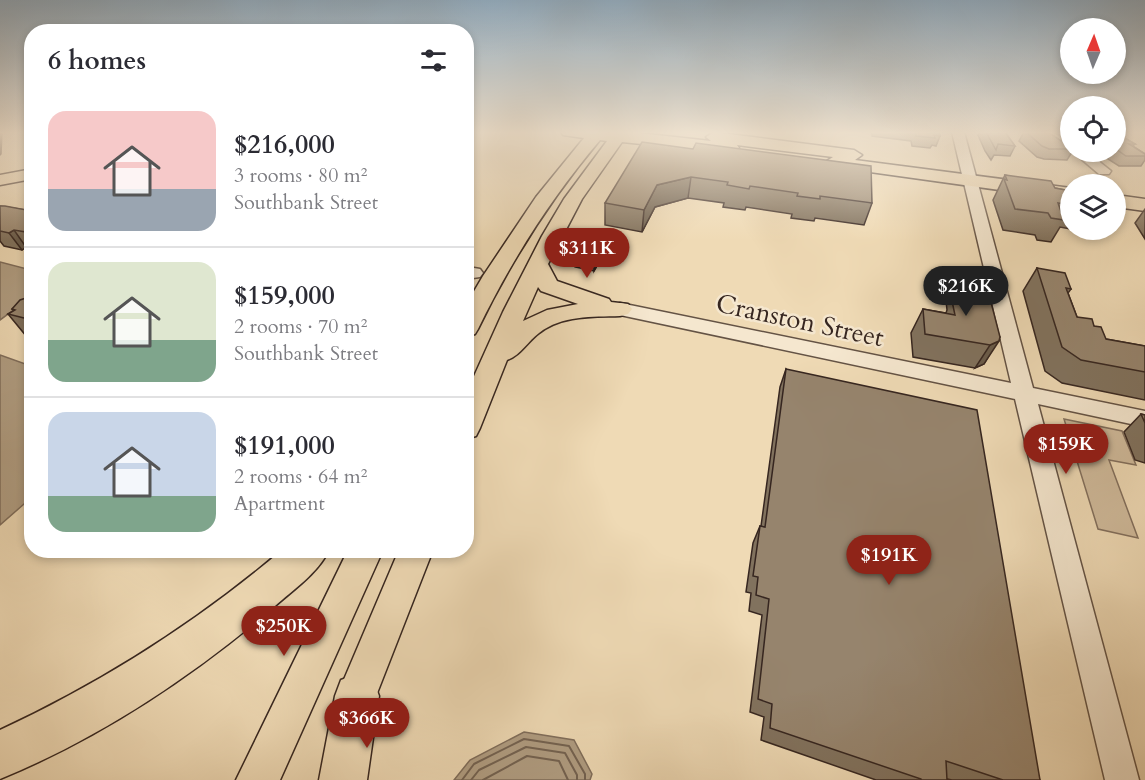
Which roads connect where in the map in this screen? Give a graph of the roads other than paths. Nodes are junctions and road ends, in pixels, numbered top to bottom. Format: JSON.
{"nodes":[{"id":1,"x":570,"y":168,"type":"edge"},
{"id":2,"x":589,"y":168,"type":"edge"},
{"id":3,"x":911,"y":168,"type":"edge"},
{"id":4,"x":921,"y":168,"type":"edge"},
{"id":5,"x":966,"y":168,"type":"edge"},
{"id":6,"x":1101,"y":168,"type":"edge"},
{"id":7,"x":1104,"y":171,"type":"dead end"},
{"id":8,"x":967,"y":175,"type":"junction"},
{"id":9,"x":24,"y":176,"type":"edge"},
{"id":10,"x":0,"y":180,"type":"edge"},
{"id":11,"x":1060,"y":183,"type":"edge"},
{"id":12,"x":1126,"y":191,"type":"edge"},
{"id":13,"x":1060,"y":192,"type":"edge"},
{"id":14,"x":1145,"y":194,"type":"edge"},
{"id":15,"x":1126,"y":202,"type":"edge"},
{"id":16,"x":1145,"y":205,"type":"edge"},
{"id":17,"x":507,"y":255,"type":"junction"},
{"id":18,"x":538,"y":265,"type":"junction"},
{"id":19,"x":474,"y":283,"type":"edge"},
{"id":20,"x":474,"y":283,"type":"edge"},
{"id":21,"x":620,"y":309,"type":"junction"},
{"id":22,"x":492,"y":366,"type":"junction"},
{"id":23,"x":1023,"y":394,"type":"junction"},
{"id":24,"x":474,"y":409,"type":"edge"},
{"id":25,"x":1145,"y":419,"type":"edge"},
{"id":26,"x":301,"y":558,"type":"edge"},
{"id":27,"x":362,"y":558,"type":"edge"},
{"id":28,"x":413,"y":558,"type":"edge"},
{"id":29,"x":357,"y":696,"type":"junction"},
{"id":30,"x":0,"y":755,"type":"edge"},
{"id":31,"x":258,"y":780,"type":"edge"},
{"id":32,"x":321,"y":780,"type":"edge"},
{"id":33,"x":343,"y":780,"type":"edge"},
{"id":34,"x":1122,"y":780,"type":"edge"}],
"edges":[{"from":1,"to":17,"type":"main road"},
{"from":2,"to":18,"type":"main road"},
{"from":3,"to":8,"type":"main road"},
{"from":4,"to":8,"type":"main road"},
{"from":5,"to":8,"type":"street"},
{"from":6,"to":7,"type":"street"},
{"from":8,"to":11,"type":"main road"},
{"from":8,"to":13,"type":"main road"},
{"from":8,"to":23,"type":"street"},
{"from":9,"to":10,"type":"main road"},
{"from":12,"to":14,"type":"main road"},
{"from":15,"to":16,"type":"main road"},
{"from":17,"to":19,"type":"main road"},
{"from":17,"to":20,"type":"main road"},
{"from":18,"to":21,"type":"main road"},
{"from":18,"to":22,"type":"main road"},
{"from":21,"to":22,"type":"main road"},
{"from":21,"to":23,"type":"street","name":"Cranston Street"},
{"from":22,"to":24,"type":"main road"},
{"from":23,"to":25,"type":"street","name":"Cranston Street"},
{"from":23,"to":34,"type":"street"},
{"from":26,"to":30,"type":"highway"},
{"from":27,"to":31,"type":"main road"},
{"from":28,"to":29,"type":"main road"},
{"from":29,"to":32,"type":"main road"},
{"from":29,"to":33,"type":"highway"}]}
